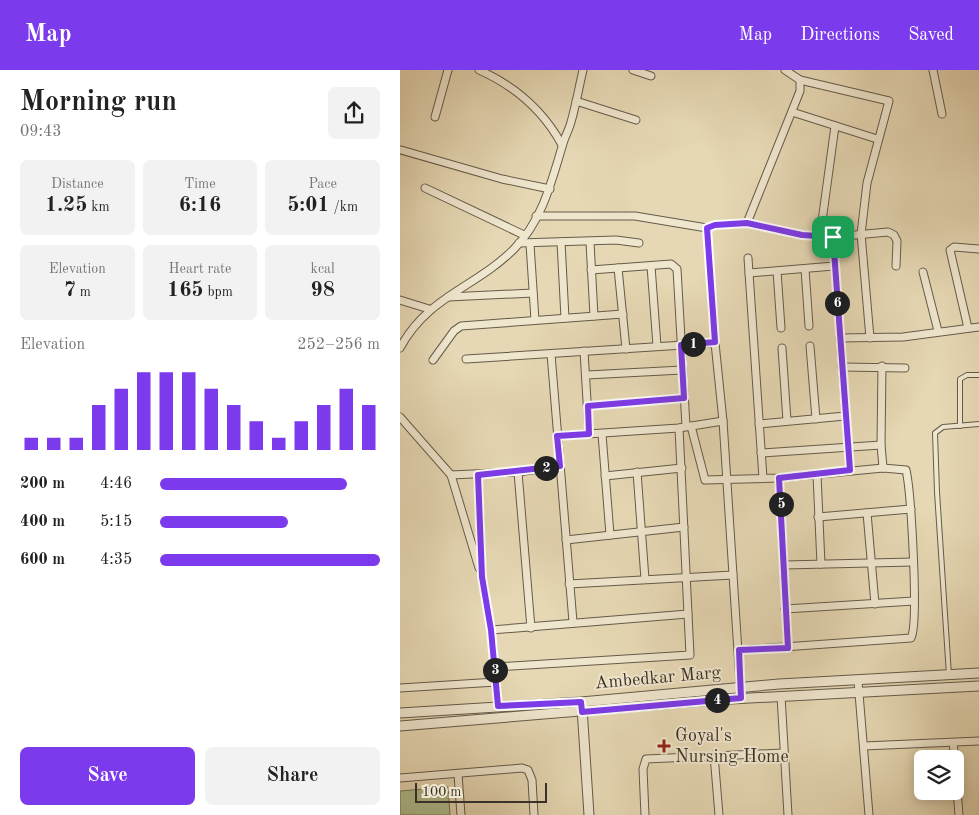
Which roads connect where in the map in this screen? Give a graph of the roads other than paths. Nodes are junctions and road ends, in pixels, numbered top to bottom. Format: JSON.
{"nodes":[{"id":1,"x":448,"y":70,"type":"edge"},
{"id":2,"x":478,"y":70,"type":"edge"},
{"id":3,"x":583,"y":70,"type":"edge"},
{"id":4,"x":633,"y":70,"type":"edge"},
{"id":5,"x":784,"y":70,"type":"edge"},
{"id":6,"x":933,"y":70,"type":"edge"},
{"id":7,"x":651,"y":76,"type":"dead end"},
{"id":8,"x":800,"y":80,"type":"junction"},
{"id":9,"x":576,"y":102,"type":"junction"},
{"id":10,"x":792,"y":112,"type":"junction"},
{"id":11,"x":942,"y":114,"type":"dead end"},
{"id":12,"x":435,"y":117,"type":"dead end"},
{"id":13,"x":636,"y":120,"type":"dead end"},
{"id":14,"x":835,"y":126,"type":"junction"},
{"id":15,"x":877,"y":140,"type":"junction"},
{"id":16,"x":562,"y":145,"type":"junction"},
{"id":17,"x":401,"y":150,"type":"edge"},
{"id":18,"x":426,"y":188,"type":"dead end"},
{"id":19,"x":550,"y":189,"type":"junction"},
{"id":20,"x":536,"y":216,"type":"junction"},
{"id":21,"x":747,"y":223,"type":"junction"},
{"id":22,"x":707,"y":228,"type":"junction"},
{"id":23,"x":861,"y":234,"type":"junction"},
{"id":24,"x":524,"y":235,"type":"junction"},
{"id":25,"x":820,"y":236,"type":"junction"},
{"id":26,"x":833,"y":237,"type":"junction"},
{"id":27,"x":561,"y":242,"type":"junction"},
{"id":28,"x":590,"y":242,"type":"junction"},
{"id":29,"x":519,"y":243,"type":"junction"},
{"id":30,"x":639,"y":243,"type":"dead end"},
{"id":31,"x":530,"y":244,"type":"junction"},
{"id":32,"x":979,"y":249,"type":"edge"},
{"id":33,"x":748,"y":258,"type":"dead end"},
{"id":34,"x":651,"y":266,"type":"junction"},
{"id":35,"x":834,"y":266,"type":"junction"},
{"id":36,"x":896,"y":266,"type":"dead end"},
{"id":37,"x":618,"y":268,"type":"junction"},
{"id":38,"x":805,"y":269,"type":"junction"},
{"id":39,"x":592,"y":270,"type":"junction"},
{"id":40,"x":777,"y":271,"type":"junction"},
{"id":41,"x":923,"y":272,"type":"dead end"},
{"id":42,"x":749,"y":273,"type":"junction"},
{"id":43,"x":533,"y":293,"type":"junction"},
{"id":44,"x":448,"y":297,"type":"junction"},
{"id":45,"x":400,"y":300,"type":"edge"},
{"id":46,"x":429,"y":309,"type":"junction"},
{"id":47,"x":623,"y":314,"type":"junction"},
{"id":48,"x":594,"y":316,"type":"junction"},
{"id":49,"x":565,"y":318,"type":"junction"},
{"id":50,"x":535,"y":320,"type":"junction"},
{"id":51,"x":809,"y":326,"type":"dead end"},
{"id":52,"x":979,"y":327,"type":"edge"},
{"id":53,"x":781,"y":328,"type":"dead end"},
{"id":54,"x":968,"y":328,"type":"junction"},
{"id":55,"x":938,"y":331,"type":"junction"},
{"id":56,"x":840,"y":338,"type":"junction"},
{"id":57,"x":870,"y":338,"type":"junction"},
{"id":58,"x":715,"y":342,"type":"junction"},
{"id":59,"x":681,"y":345,"type":"junction"},
{"id":60,"x":657,"y":346,"type":"junction"},
{"id":61,"x":810,"y":346,"type":"dead end"},
{"id":62,"x":400,"y":348,"type":"edge"},
{"id":63,"x":626,"y":348,"type":"junction"},
{"id":64,"x":782,"y":348,"type":"dead end"},
{"id":65,"x":584,"y":351,"type":"junction"},
{"id":66,"x":551,"y":354,"type":"junction"},
{"id":67,"x":466,"y":359,"type":"dead end"},
{"id":68,"x":433,"y":360,"type":"dead end"},
{"id":69,"x":882,"y":366,"type":"junction"},
{"id":70,"x":842,"y":367,"type":"junction"},
{"id":71,"x":905,"y":368,"type":"dead end"},
{"id":72,"x":682,"y":370,"type":"junction"},
{"id":73,"x":979,"y":374,"type":"edge"},
{"id":74,"x":587,"y":375,"type":"junction"},
{"id":75,"x":684,"y":398,"type":"junction"},
{"id":76,"x":588,"y":406,"type":"junction"},
{"id":77,"x":845,"y":416,"type":"junction"},
{"id":78,"x":400,"y":417,"type":"edge"},
{"id":79,"x":816,"y":418,"type":"junction"},
{"id":80,"x":724,"y":421,"type":"junction"},
{"id":81,"x":787,"y":421,"type":"junction"},
{"id":82,"x":759,"y":424,"type":"junction"},
{"id":83,"x":979,"y":424,"type":"edge"},
{"id":84,"x":960,"y":426,"type":"junction"},
{"id":85,"x":685,"y":427,"type":"junction"},
{"id":86,"x":589,"y":434,"type":"junction"},
{"id":87,"x":602,"y":434,"type":"junction"},
{"id":88,"x":557,"y":436,"type":"junction"},
{"id":89,"x":881,"y":445,"type":"junction"},
{"id":90,"x":847,"y":448,"type":"junction"},
{"id":91,"x":761,"y":454,"type":"junction"},
{"id":92,"x":560,"y":466,"type":"junction"},
{"id":93,"x":682,"y":468,"type":"junction"},
{"id":94,"x":884,"y":468,"type":"junction"},
{"id":95,"x":850,"y":470,"type":"junction"},
{"id":96,"x":518,"y":472,"type":"junction"},
{"id":97,"x":637,"y":472,"type":"junction"},
{"id":98,"x":452,"y":475,"type":"junction"},
{"id":99,"x":478,"y":475,"type":"junction"},
{"id":100,"x":816,"y":475,"type":"junction"},
{"id":101,"x":605,"y":476,"type":"junction"},
{"id":102,"x":762,"y":478,"type":"junction"},
{"id":103,"x":779,"y":478,"type":"junction"},
{"id":104,"x":726,"y":479,"type":"junction"},
{"id":105,"x":911,"y":509,"type":"junction"},
{"id":106,"x":867,"y":513,"type":"junction"},
{"id":107,"x":818,"y":517,"type":"junction"},
{"id":108,"x":684,"y":527,"type":"junction"},
{"id":109,"x":642,"y":531,"type":"junction"},
{"id":110,"x":610,"y":534,"type":"junction"},
{"id":111,"x":566,"y":540,"type":"junction"},
{"id":112,"x":912,"y":562,"type":"junction"},
{"id":113,"x":871,"y":563,"type":"junction"},
{"id":114,"x":821,"y":564,"type":"junction"},
{"id":115,"x":784,"y":565,"type":"junction"},
{"id":116,"x":733,"y":575,"type":"junction"},
{"id":117,"x":482,"y":577,"type":"junction"},
{"id":118,"x":687,"y":578,"type":"junction"},
{"id":119,"x":645,"y":579,"type":"junction"},
{"id":120,"x":569,"y":584,"type":"junction"},
{"id":121,"x":914,"y":601,"type":"junction"},
{"id":122,"x":875,"y":604,"type":"junction"},
{"id":123,"x":785,"y":609,"type":"junction"},
{"id":124,"x":688,"y":614,"type":"junction"},
{"id":125,"x":573,"y":622,"type":"junction"},
{"id":126,"x":531,"y":628,"type":"junction"},
{"id":127,"x":491,"y":630,"type":"junction"},
{"id":128,"x":788,"y":648,"type":"junction"},
{"id":129,"x":739,"y":650,"type":"junction"},
{"id":130,"x":494,"y":667,"type":"junction"},
{"id":131,"x":979,"y":673,"type":"edge"},
{"id":132,"x":949,"y":675,"type":"junction"},
{"id":133,"x":858,"y":681,"type":"junction"},
{"id":134,"x":496,"y":682,"type":"junction"},
{"id":135,"x":979,"y":686,"type":"edge"},
{"id":136,"x":741,"y":687,"type":"junction"},
{"id":137,"x":400,"y":688,"type":"edge"},
{"id":138,"x":859,"y":691,"type":"junction"},
{"id":139,"x":781,"y":696,"type":"junction"},
{"id":140,"x":741,"y":698,"type":"junction"},
{"id":141,"x":581,"y":702,"type":"junction"},
{"id":142,"x":498,"y":706,"type":"junction"},
{"id":143,"x":582,"y":712,"type":"junction"},
{"id":144,"x":400,"y":713,"type":"edge"},
{"id":145,"x":400,"y":726,"type":"edge"},
{"id":146,"x":979,"y":741,"type":"edge"},
{"id":147,"x":953,"y":742,"type":"junction"},
{"id":148,"x":864,"y":746,"type":"junction"},
{"id":149,"x":954,"y":750,"type":"edge"},
{"id":150,"x":783,"y":753,"type":"junction"},
{"id":151,"x":714,"y":755,"type":"junction"},
{"id":152,"x":458,"y":774,"type":"junction"},
{"id":153,"x":400,"y":778,"type":"edge"},
{"id":154,"x":958,"y":800,"type":"edge"},
{"id":155,"x":461,"y":815,"type":"edge"},
{"id":156,"x":534,"y":815,"type":"edge"},
{"id":157,"x":589,"y":815,"type":"edge"},
{"id":158,"x":645,"y":815,"type":"edge"},
{"id":159,"x":719,"y":815,"type":"edge"},
{"id":160,"x":788,"y":815,"type":"edge"},
{"id":161,"x":869,"y":815,"type":"edge"},
{"id":162,"x":959,"y":815,"type":"edge"}],
"edges":[{"from":1,"to":12,"type":"street"},
{"from":2,"to":16,"type":"street"},
{"from":3,"to":9,"type":"street"},
{"from":4,"to":7,"type":"street"},
{"from":5,"to":8,"type":"street"},
{"from":6,"to":11,"type":"street"},
{"from":8,"to":10,"type":"street"},
{"from":8,"to":15,"type":"street"},
{"from":9,"to":13,"type":"street"},
{"from":9,"to":16,"type":"street"},
{"from":10,"to":14,"type":"street"},
{"from":10,"to":21,"type":"street"},
{"from":14,"to":15,"type":"street"},
{"from":14,"to":25,"type":"street"},
{"from":15,"to":23,"type":"street"},
{"from":16,"to":19,"type":"street"},
{"from":17,"to":19,"type":"street"},
{"from":18,"to":24,"type":"street"},
{"from":19,"to":20,"type":"street"},
{"from":20,"to":22,"type":"street"},
{"from":20,"to":24,"type":"street"},
{"from":21,"to":22,"type":"street"},
{"from":21,"to":25,"type":"street"},
{"from":22,"to":58,"type":"lane"},
{"from":23,"to":26,"type":"street"},
{"from":23,"to":36,"type":"street"},
{"from":23,"to":57,"type":"street"},
{"from":24,"to":29,"type":"street"},
{"from":25,"to":26,"type":"street"},
{"from":26,"to":35,"type":"lane"},
{"from":27,"to":28,"type":"street"},
{"from":27,"to":31,"type":"street"},
{"from":27,"to":49,"type":"street"},
{"from":28,"to":30,"type":"street"},
{"from":28,"to":39,"type":"street"},
{"from":29,"to":31,"type":"street"},
{"from":29,"to":44,"type":"street"},
{"from":31,"to":43,"type":"street"},
{"from":32,"to":54,"type":"street"},
{"from":33,"to":42,"type":"street"},
{"from":34,"to":37,"type":"street"},
{"from":34,"to":59,"type":"street"},
{"from":34,"to":60,"type":"street"},
{"from":35,"to":38,"type":"street"},
{"from":35,"to":56,"type":"lane"},
{"from":37,"to":39,"type":"street"},
{"from":37,"to":47,"type":"street"},
{"from":38,"to":40,"type":"street"},
{"from":38,"to":51,"type":"street"},
{"from":39,"to":48,"type":"street"},
{"from":40,"to":42,"type":"street"},
{"from":40,"to":53,"type":"street"},
{"from":41,"to":55,"type":"street"},
{"from":42,"to":82,"type":"street"},
{"from":43,"to":44,"type":"street"},
{"from":43,"to":50,"type":"street"},
{"from":44,"to":46,"type":"street"},
{"from":45,"to":46,"type":"street"},
{"from":46,"to":62,"type":"street"},
{"from":47,"to":48,"type":"street"},
{"from":47,"to":63,"type":"street"},
{"from":48,"to":49,"type":"street"},
{"from":49,"to":50,"type":"street"},
{"from":50,"to":68,"type":"street"},
{"from":52,"to":54,"type":"street"},
{"from":54,"to":55,"type":"street"},
{"from":55,"to":57,"type":"street"},
{"from":56,"to":57,"type":"street"},
{"from":56,"to":70,"type":"street"},
{"from":58,"to":59,"type":"street"},
{"from":58,"to":80,"type":"street"},
{"from":59,"to":60,"type":"street"},
{"from":59,"to":72,"type":"street"},
{"from":60,"to":63,"type":"street"},
{"from":61,"to":79,"type":"street"},
{"from":63,"to":65,"type":"street"},
{"from":64,"to":81,"type":"street"},
{"from":65,"to":66,"type":"street"},
{"from":65,"to":74,"type":"street"},
{"from":66,"to":67,"type":"street"},
{"from":66,"to":88,"type":"street"},
{"from":69,"to":70,"type":"street"},
{"from":69,"to":71,"type":"street"},
{"from":69,"to":89,"type":"street"},
{"from":70,"to":77,"type":"street"},
{"from":72,"to":74,"type":"street"},
{"from":72,"to":75,"type":"street"},
{"from":73,"to":84,"type":"lane"},
{"from":74,"to":76,"type":"street"},
{"from":75,"to":76,"type":"street"},
{"from":75,"to":85,"type":"street"},
{"from":76,"to":86,"type":"street"},
{"from":77,"to":79,"type":"street"},
{"from":77,"to":90,"type":"street"},
{"from":78,"to":98,"type":"street"},
{"from":79,"to":81,"type":"street"},
{"from":80,"to":85,"type":"street"},
{"from":80,"to":104,"type":"street"},
{"from":81,"to":82,"type":"street"},
{"from":82,"to":91,"type":"street"},
{"from":83,"to":84,"type":"lane"},
{"from":84,"to":132,"type":"lane"},
{"from":85,"to":87,"type":"street"},
{"from":85,"to":93,"type":"street"},
{"from":85,"to":104,"type":"street"},
{"from":86,"to":87,"type":"street"},
{"from":86,"to":88,"type":"street"},
{"from":87,"to":101,"type":"street"},
{"from":88,"to":92,"type":"street"},
{"from":89,"to":90,"type":"street"},
{"from":89,"to":94,"type":"street"},
{"from":90,"to":91,"type":"street"},
{"from":90,"to":95,"type":"street"},
{"from":91,"to":102,"type":"street"},
{"from":92,"to":96,"type":"street"},
{"from":92,"to":111,"type":"street"},
{"from":93,"to":97,"type":"street"},
{"from":93,"to":108,"type":"street"},
{"from":94,"to":95,"type":"street"},
{"from":94,"to":105,"type":"street"},
{"from":95,"to":100,"type":"street"},
{"from":96,"to":99,"type":"street"},
{"from":96,"to":126,"type":"street"},
{"from":97,"to":101,"type":"street"},
{"from":97,"to":109,"type":"street"},
{"from":98,"to":99,"type":"street"},
{"from":98,"to":117,"type":"street"},
{"from":99,"to":117,"type":"street"},
{"from":100,"to":103,"type":"street"},
{"from":100,"to":107,"type":"street"},
{"from":101,"to":110,"type":"street"},
{"from":102,"to":103,"type":"street"},
{"from":102,"to":104,"type":"street"},
{"from":103,"to":115,"type":"street"},
{"from":104,"to":116,"type":"street"},
{"from":105,"to":106,"type":"street"},
{"from":105,"to":112,"type":"street"},
{"from":106,"to":107,"type":"street"},
{"from":106,"to":113,"type":"street"},
{"from":107,"to":114,"type":"street"},
{"from":108,"to":109,"type":"street"},
{"from":108,"to":118,"type":"street"},
{"from":109,"to":110,"type":"street"},
{"from":109,"to":119,"type":"street"},
{"from":110,"to":111,"type":"street"},
{"from":111,"to":120,"type":"street"},
{"from":112,"to":113,"type":"street"},
{"from":112,"to":121,"type":"street"},
{"from":113,"to":114,"type":"street"},
{"from":113,"to":122,"type":"street"},
{"from":114,"to":115,"type":"street"},
{"from":115,"to":123,"type":"street"},
{"from":116,"to":118,"type":"street"},
{"from":116,"to":129,"type":"street"},
{"from":117,"to":127,"type":"street"},
{"from":118,"to":119,"type":"street"},
{"from":118,"to":124,"type":"street"},
{"from":119,"to":120,"type":"street"},
{"from":120,"to":125,"type":"street"},
{"from":121,"to":122,"type":"street"},
{"from":121,"to":128,"type":"street"},
{"from":122,"to":123,"type":"street"},
{"from":123,"to":128,"type":"street"},
{"from":124,"to":125,"type":"street"},
{"from":124,"to":130,"type":"street"},
{"from":125,"to":126,"type":"street"},
{"from":126,"to":127,"type":"street"},
{"from":127,"to":130,"type":"street"},
{"from":128,"to":129,"type":"street"},
{"from":129,"to":136,"type":"street"},
{"from":130,"to":134,"type":"street"},
{"from":131,"to":132,"type":"street","name":"Ambedkar Marg"},
{"from":132,"to":133,"type":"street","name":"Ambedkar Marg"},
{"from":133,"to":136,"type":"street","name":"Ambedkar Marg"},
{"from":133,"to":138,"type":"street"},
{"from":134,"to":137,"type":"street"},
{"from":134,"to":142,"type":"street"},
{"from":135,"to":138,"type":"street","name":"Ambedkar Marg"},
{"from":136,"to":140,"type":"street"},
{"from":136,"to":141,"type":"street","name":"Ambedkar Marg"},
{"from":138,"to":139,"type":"street","name":"Ambedkar Marg"},
{"from":138,"to":148,"type":"street"},
{"from":139,"to":140,"type":"street","name":"Ambedkar Marg"},
{"from":139,"to":150,"type":"street"},
{"from":140,"to":143,"type":"street","name":"Ambedkar Marg"},
{"from":141,"to":142,"type":"street","name":"Ambedkar Marg"},
{"from":141,"to":143,"type":"street"},
{"from":142,"to":144,"type":"street","name":"Ambedkar Marg"},
{"from":143,"to":145,"type":"street","name":"Ambedkar Marg"},
{"from":143,"to":157,"type":"street"},
{"from":146,"to":147,"type":"street"},
{"from":147,"to":148,"type":"street"},
{"from":147,"to":149,"type":"street"},
{"from":148,"to":161,"type":"street"},
{"from":150,"to":151,"type":"street"},
{"from":150,"to":160,"type":"street"},
{"from":151,"to":158,"type":"street"},
{"from":151,"to":159,"type":"street"},
{"from":152,"to":153,"type":"street"},
{"from":152,"to":155,"type":"street"},
{"from":152,"to":156,"type":"street"},
{"from":154,"to":162,"type":"street"}]}
